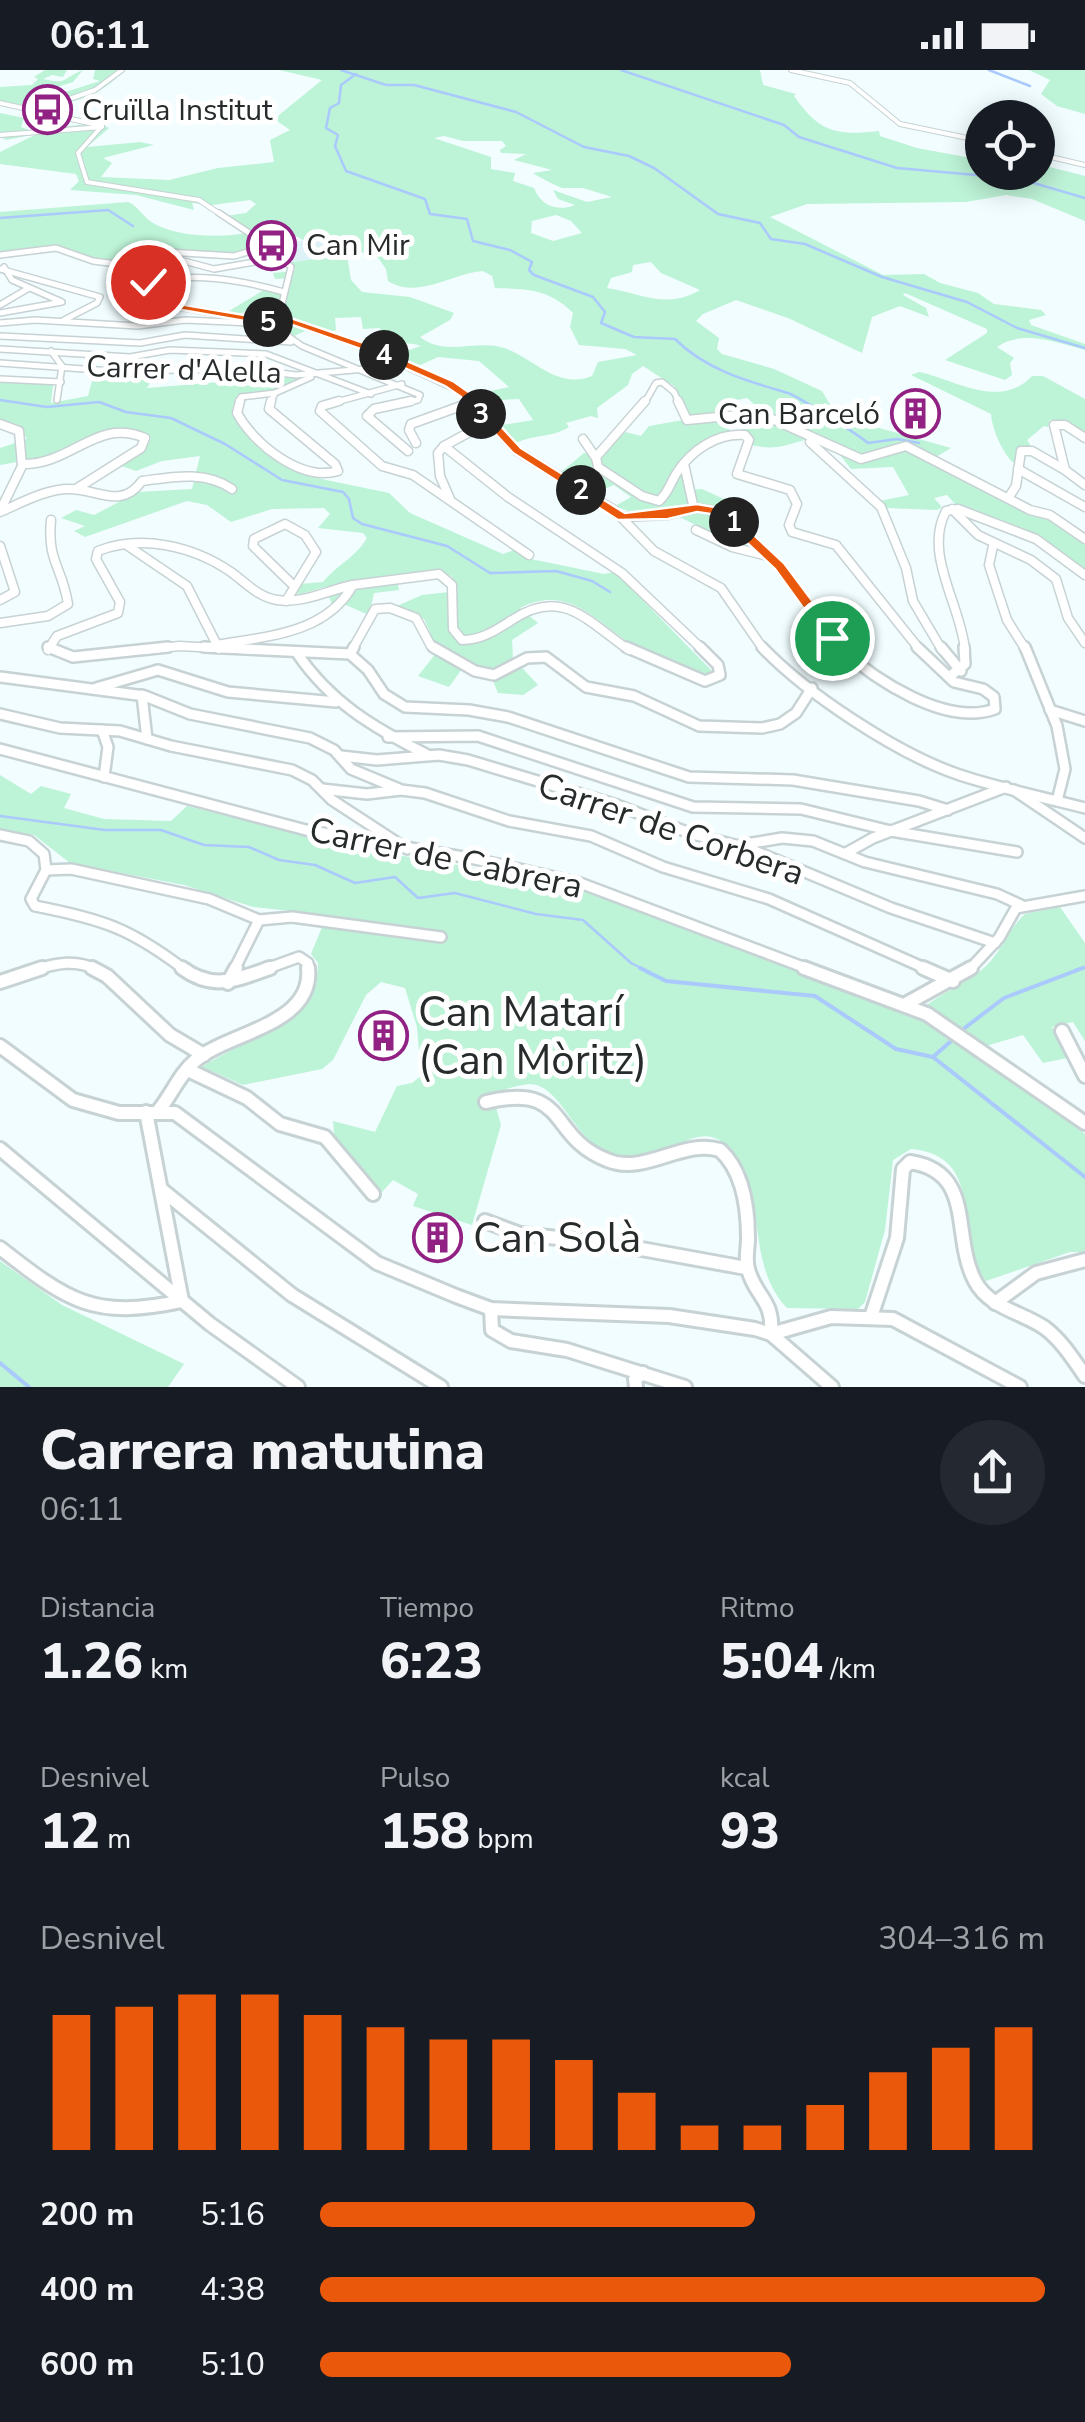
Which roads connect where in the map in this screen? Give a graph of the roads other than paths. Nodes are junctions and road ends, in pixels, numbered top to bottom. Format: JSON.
{"nodes":[{"id":1,"x":122,"y":70,"type":"edge"},
{"id":2,"x":790,"y":70,"type":"edge"},
{"id":3,"x":0,"y":103,"type":"edge"},
{"id":4,"x":42,"y":109,"type":"junction"},
{"id":5,"x":95,"y":127,"type":"junction"},
{"id":6,"x":0,"y":135,"type":"edge"},
{"id":7,"x":965,"y":137,"type":"edge"},
{"id":8,"x":1055,"y":158,"type":"edge"},
{"id":9,"x":1085,"y":166,"type":"edge"},
{"id":10,"x":269,"y":246,"type":"junction"},
{"id":11,"x":2,"y":254,"type":"edge"},
{"id":12,"x":284,"y":257,"type":"junction"},
{"id":13,"x":2,"y":269,"type":"edge"},
{"id":14,"x":29,"y":288,"type":"junction"},
{"id":15,"x":284,"y":292,"type":"junction"},
{"id":16,"x":0,"y":300,"type":"edge"},
{"id":17,"x":12,"y":300,"type":"joint"},
{"id":18,"x":0,"y":313,"type":"edge"},
{"id":19,"x":284,"y":319,"type":"junction"},
{"id":20,"x":180,"y":320,"type":"junction"},
{"id":21,"x":61,"y":321,"type":"junction"},
{"id":22,"x":268,"y":322,"type":"junction"},
{"id":23,"x":0,"y":323,"type":"edge"},
{"id":24,"x":142,"y":325,"type":"junction"},
{"id":25,"x":0,"y":336,"type":"edge"},
{"id":26,"x":58,"y":336,"type":"junction"},
{"id":27,"x":147,"y":342,"type":"junction"},
{"id":28,"x":296,"y":342,"type":"junction"},
{"id":29,"x":0,"y":349,"type":"edge"},
{"id":30,"x":51,"y":352,"type":"junction"},
{"id":31,"x":87,"y":352,"type":"junction"},
{"id":32,"x":0,"y":363,"type":"edge"},
{"id":33,"x":62,"y":365,"type":"junction"},
{"id":34,"x":368,"y":368,"type":"junction"},
{"id":35,"x":324,"y":374,"type":"junction"},
{"id":36,"x":0,"y":379,"type":"edge"},
{"id":37,"x":60,"y":382,"type":"junction"},
{"id":38,"x":402,"y":384,"type":"junction"},
{"id":39,"x":276,"y":392,"type":"junction"},
{"id":40,"x":371,"y":394,"type":"junction"},
{"id":41,"x":57,"y":400,"type":"dead end"},
{"id":42,"x":472,"y":402,"type":"junction"},
{"id":43,"x":488,"y":422,"type":"junction"},
{"id":44,"x":0,"y":424,"type":"edge"},
{"id":45,"x":804,"y":436,"type":"junction"},
{"id":46,"x":1085,"y":438,"type":"edge"},
{"id":47,"x":583,"y":439,"type":"dead end"},
{"id":48,"x":416,"y":442,"type":"dead end"},
{"id":49,"x":444,"y":446,"type":"junction"},
{"id":50,"x":408,"y":451,"type":"dead end"},
{"id":51,"x":596,"y":458,"type":"junction"},
{"id":52,"x":22,"y":464,"type":"junction"},
{"id":53,"x":684,"y":464,"type":"junction"},
{"id":54,"x":1018,"y":469,"type":"junction"},
{"id":55,"x":1065,"y":470,"type":"junction"},
{"id":56,"x":1085,"y":485,"type":"edge"},
{"id":57,"x":76,"y":489,"type":"junction"},
{"id":58,"x":232,"y":489,"type":"dead end"},
{"id":59,"x":1009,"y":497,"type":"junction"},
{"id":60,"x":451,"y":502,"type":"junction"},
{"id":61,"x":1085,"y":507,"type":"edge"},
{"id":62,"x":694,"y":509,"type":"junction"},
{"id":63,"x":952,"y":509,"type":"junction"},
{"id":64,"x":1,"y":510,"type":"edge"},
{"id":65,"x":623,"y":517,"type":"junction"},
{"id":66,"x":50,"y":520,"type":"dead end"},
{"id":67,"x":696,"y":530,"type":"dead end"},
{"id":68,"x":1085,"y":539,"type":"edge"},
{"id":69,"x":0,"y":546,"type":"edge"},
{"id":70,"x":128,"y":546,"type":"junction"},
{"id":71,"x":993,"y":546,"type":"junction"},
{"id":72,"x":530,"y":555,"type":"dead end"},
{"id":73,"x":767,"y":555,"type":"junction"},
{"id":74,"x":1085,"y":576,"type":"edge"},
{"id":75,"x":353,"y":585,"type":"junction"},
{"id":76,"x":293,"y":586,"type":"junction"},
{"id":77,"x":0,"y":600,"type":"edge"},
{"id":78,"x":286,"y":601,"type":"junction"},
{"id":79,"x":0,"y":622,"type":"edge"},
{"id":80,"x":1085,"y":643,"type":"edge"},
{"id":81,"x":218,"y":646,"type":"junction"},
{"id":82,"x":297,"y":653,"type":"junction"},
{"id":83,"x":350,"y":654,"type":"junction"},
{"id":84,"x":961,"y":671,"type":"junction"},
{"id":85,"x":0,"y":678,"type":"edge"},
{"id":86,"x":950,"y":678,"type":"junction"},
{"id":87,"x":812,"y":688,"type":"junction"},
{"id":88,"x":92,"y":690,"type":"junction"},
{"id":89,"x":142,"y":696,"type":"junction"},
{"id":90,"x":336,"y":702,"type":"junction"},
{"id":91,"x":1050,"y":710,"type":"junction"},
{"id":92,"x":0,"y":714,"type":"edge"},
{"id":93,"x":1085,"y":721,"type":"edge"},
{"id":94,"x":102,"y":730,"type":"junction"},
{"id":95,"x":388,"y":737,"type":"junction"},
{"id":96,"x":147,"y":739,"type":"junction"},
{"id":97,"x":0,"y":749,"type":"edge"},
{"id":98,"x":428,"y":755,"type":"junction"},
{"id":99,"x":340,"y":756,"type":"junction"},
{"id":100,"x":104,"y":778,"type":"junction"},
{"id":101,"x":322,"y":788,"type":"junction"},
{"id":102,"x":1009,"y":788,"type":"junction"},
{"id":103,"x":401,"y":790,"type":"junction"},
{"id":104,"x":1057,"y":801,"type":"junction"},
{"id":105,"x":1085,"y":808,"type":"edge"},
{"id":106,"x":948,"y":810,"type":"junction"},
{"id":107,"x":891,"y":831,"type":"junction"},
{"id":108,"x":0,"y":835,"type":"edge"},
{"id":109,"x":1085,"y":838,"type":"edge"},
{"id":110,"x":738,"y":846,"type":"junction"},
{"id":111,"x":410,"y":850,"type":"junction"},
{"id":112,"x":1017,"y":852,"type":"dead end"},
{"id":113,"x":846,"y":853,"type":"junction"},
{"id":114,"x":46,"y":870,"type":"junction"},
{"id":115,"x":1085,"y":896,"type":"edge"},
{"id":116,"x":1020,"y":906,"type":"junction"},
{"id":117,"x":259,"y":920,"type":"junction"},
{"id":118,"x":441,"y":937,"type":"dead end"},
{"id":119,"x":995,"y":944,"type":"junction"},
{"id":120,"x":953,"y":980,"type":"junction"},
{"id":121,"x":0,"y":982,"type":"edge"},
{"id":122,"x":228,"y":983,"type":"junction"},
{"id":123,"x":904,"y":1005,"type":"junction"},
{"id":124,"x":1062,"y":1031,"type":"dead end"},
{"id":125,"x":0,"y":1046,"type":"edge"},
{"id":126,"x":204,"y":1056,"type":"junction"},
{"id":127,"x":188,"y":1070,"type":"junction"},
{"id":128,"x":1085,"y":1076,"type":"edge"},
{"id":129,"x":486,"y":1102,"type":"dead end"},
{"id":130,"x":152,"y":1111,"type":"junction"},
{"id":131,"x":1085,"y":1123,"type":"edge"},
{"id":132,"x":0,"y":1149,"type":"edge"},
{"id":133,"x":162,"y":1190,"type":"junction"},
{"id":134,"x":373,"y":1194,"type":"dead end"},
{"id":135,"x":486,"y":1220,"type":"dead end"},
{"id":136,"x":0,"y":1248,"type":"edge"},
{"id":137,"x":1085,"y":1260,"type":"edge"},
{"id":138,"x":746,"y":1268,"type":"junction"},
{"id":139,"x":182,"y":1301,"type":"junction"},
{"id":140,"x":995,"y":1303,"type":"junction"},
{"id":141,"x":491,"y":1309,"type":"junction"},
{"id":142,"x":872,"y":1314,"type":"junction"},
{"id":143,"x":771,"y":1334,"type":"junction"},
{"id":144,"x":1085,"y":1376,"type":"edge"},
{"id":145,"x":639,"y":1380,"type":"edge"},
{"id":146,"x":298,"y":1387,"type":"edge"},
{"id":147,"x":441,"y":1387,"type":"edge"},
{"id":148,"x":684,"y":1387,"type":"edge"},
{"id":149,"x":832,"y":1387,"type":"edge"},
{"id":150,"x":1020,"y":1387,"type":"edge"}],
"edges":[{"from":1,"to":4,"type":"street"},
{"from":2,"to":7,"type":"street"},
{"from":3,"to":4,"type":"street"},
{"from":4,"to":5,"type":"street"},
{"from":5,"to":6,"type":"street"},
{"from":5,"to":10,"type":"street"},
{"from":8,"to":9,"type":"street"},
{"from":10,"to":11,"type":"street"},
{"from":10,"to":12,"type":"street"},
{"from":11,"to":13,"type":"street"},
{"from":12,"to":15,"type":"street"},
{"from":12,"to":20,"type":"street"},
{"from":13,"to":14,"type":"street"},
{"from":13,"to":21,"type":"street"},
{"from":14,"to":17,"type":"street"},
{"from":14,"to":18,"type":"street"},
{"from":15,"to":19,"type":"street"},
{"from":15,"to":22,"type":"street"},
{"from":16,"to":17,"type":"street"},
{"from":19,"to":22,"type":"street"},
{"from":19,"to":42,"type":"street"},
{"from":20,"to":22,"type":"street"},
{"from":20,"to":24,"type":"street"},
{"from":21,"to":23,"type":"street"},
{"from":21,"to":24,"type":"street"},
{"from":22,"to":28,"type":"street"},
{"from":24,"to":27,"type":"street"},
{"from":25,"to":26,"type":"street"},
{"from":26,"to":27,"type":"street"},
{"from":26,"to":31,"type":"street"},
{"from":27,"to":28,"type":"street"},
{"from":28,"to":34,"type":"street"},
{"from":29,"to":30,"type":"street"},
{"from":30,"to":31,"type":"street"},
{"from":30,"to":33,"type":"street"},
{"from":31,"to":35,"type":"street"},
{"from":32,"to":33,"type":"street","name":"Carrer d'Alella"},
{"from":33,"to":35,"type":"street","name":"Carrer d'Alella"},
{"from":33,"to":37,"type":"street"},
{"from":34,"to":35,"type":"street","name":"Carrer d'Alella"},
{"from":34,"to":38,"type":"street"},
{"from":35,"to":39,"type":"street"},
{"from":35,"to":40,"type":"street"},
{"from":36,"to":37,"type":"street"},
{"from":37,"to":41,"type":"street"},
{"from":38,"to":40,"type":"street"},
{"from":38,"to":50,"type":"street"},
{"from":39,"to":39,"type":"street"},
{"from":40,"to":60,"type":"street"},
{"from":42,"to":43,"type":"street"},
{"from":42,"to":48,"type":"street"},
{"from":43,"to":49,"type":"street"},
{"from":43,"to":65,"type":"street"},
{"from":44,"to":52,"type":"street"},
{"from":45,"to":51,"type":"street"},
{"from":45,"to":59,"type":"street"},
{"from":45,"to":84,"type":"street"},
{"from":46,"to":55,"type":"street"},
{"from":47,"to":51,"type":"street"},
{"from":49,"to":60,"type":"street"},
{"from":49,"to":75,"type":"street"},
{"from":51,"to":53,"type":"street"},
{"from":52,"to":57,"type":"street"},
{"from":52,"to":64,"type":"street"},
{"from":53,"to":62,"type":"street"},
{"from":53,"to":86,"type":"street"},
{"from":54,"to":55,"type":"street"},
{"from":54,"to":59,"type":"street"},
{"from":54,"to":61,"type":"street"},
{"from":55,"to":56,"type":"street"},
{"from":57,"to":58,"type":"street"},
{"from":57,"to":64,"type":"street"},
{"from":59,"to":68,"type":"street"},
{"from":60,"to":72,"type":"street"},
{"from":62,"to":65,"type":"street"},
{"from":62,"to":73,"type":"street"},
{"from":63,"to":71,"type":"street"},
{"from":63,"to":74,"type":"street"},
{"from":63,"to":84,"type":"street"},
{"from":65,"to":87,"type":"street"},
{"from":66,"to":79,"type":"street"},
{"from":67,"to":73,"type":"street"},
{"from":69,"to":77,"type":"street"},
{"from":70,"to":78,"type":"street"},
{"from":70,"to":81,"type":"street"},
{"from":70,"to":81,"type":"street"},
{"from":71,"to":80,"type":"street"},
{"from":71,"to":91,"type":"street"},
{"from":73,"to":86,"type":"street"},
{"from":75,"to":78,"type":"street"},
{"from":75,"to":81,"type":"street"},
{"from":76,"to":76,"type":"street"},
{"from":76,"to":78,"type":"street"},
{"from":81,"to":82,"type":"street"},
{"from":82,"to":83,"type":"street"},
{"from":82,"to":90,"type":"street"},
{"from":83,"to":87,"type":"street"},
{"from":83,"to":106,"type":"street"},
{"from":84,"to":86,"type":"street"},
{"from":85,"to":88,"type":"street"},
{"from":87,"to":102,"type":"street"},
{"from":88,"to":89,"type":"street"},
{"from":88,"to":90,"type":"street"},
{"from":89,"to":96,"type":"street"},
{"from":89,"to":99,"type":"street"},
{"from":90,"to":95,"type":"street"},
{"from":91,"to":93,"type":"street"},
{"from":91,"to":104,"type":"street"},
{"from":92,"to":94,"type":"street"},
{"from":94,"to":96,"type":"street"},
{"from":94,"to":100,"type":"street"},
{"from":95,"to":98,"type":"street"},
{"from":95,"to":107,"type":"street"},
{"from":96,"to":101,"type":"street"},
{"from":97,"to":100,"type":"street","name":"Carrer de Cabrera"},
{"from":98,"to":99,"type":"street","name":"Carrer de Corbera"},
{"from":98,"to":110,"type":"street","name":"Carrer de Corbera"},
{"from":99,"to":103,"type":"street"},
{"from":100,"to":111,"type":"street","name":"Carrer de Cabrera"},
{"from":101,"to":103,"type":"street"},
{"from":101,"to":111,"type":"street"},
{"from":102,"to":104,"type":"street"},
{"from":102,"to":106,"type":"street"},
{"from":102,"to":109,"type":"street"},
{"from":103,"to":120,"type":"street"},
{"from":104,"to":105,"type":"street"},
{"from":106,"to":107,"type":"street"},
{"from":107,"to":112,"type":"street"},
{"from":107,"to":113,"type":"street"},
{"from":108,"to":114,"type":"street"},
{"from":110,"to":113,"type":"street"},
{"from":110,"to":119,"type":"street","name":"Carrer de Corbera"},
{"from":111,"to":123,"type":"street","name":"Carrer de Cabrera"},
{"from":113,"to":116,"type":"street"},
{"from":114,"to":117,"type":"street"},
{"from":114,"to":122,"type":"street"},
{"from":115,"to":116,"type":"street"},
{"from":116,"to":119,"type":"street"},
{"from":117,"to":118,"type":"street"},
{"from":117,"to":122,"type":"street"},
{"from":119,"to":120,"type":"street"},
{"from":120,"to":123,"type":"street"},
{"from":121,"to":126,"type":"street"},
{"from":122,"to":126,"type":"street"},
{"from":123,"to":131,"type":"street","name":"Carrer de Cabrera"},
{"from":124,"to":128,"type":"street"},
{"from":125,"to":130,"type":"street"},
{"from":126,"to":127,"type":"street"},
{"from":127,"to":130,"type":"street"},
{"from":127,"to":134,"type":"street"},
{"from":129,"to":138,"type":"street"},
{"from":130,"to":133,"type":"street"},
{"from":130,"to":141,"type":"street"},
{"from":132,"to":139,"type":"street"},
{"from":133,"to":139,"type":"street"},
{"from":133,"to":147,"type":"street"},
{"from":135,"to":138,"type":"street"},
{"from":136,"to":139,"type":"street"},
{"from":137,"to":140,"type":"street"},
{"from":138,"to":143,"type":"street"},
{"from":139,"to":146,"type":"street"},
{"from":140,"to":142,"type":"street"},
{"from":140,"to":144,"type":"street"},
{"from":141,"to":143,"type":"street"},
{"from":141,"to":145,"type":"street"},
{"from":142,"to":143,"type":"street"},
{"from":142,"to":150,"type":"street"},
{"from":143,"to":149,"type":"street"},
{"from":145,"to":148,"type":"street"}]}
